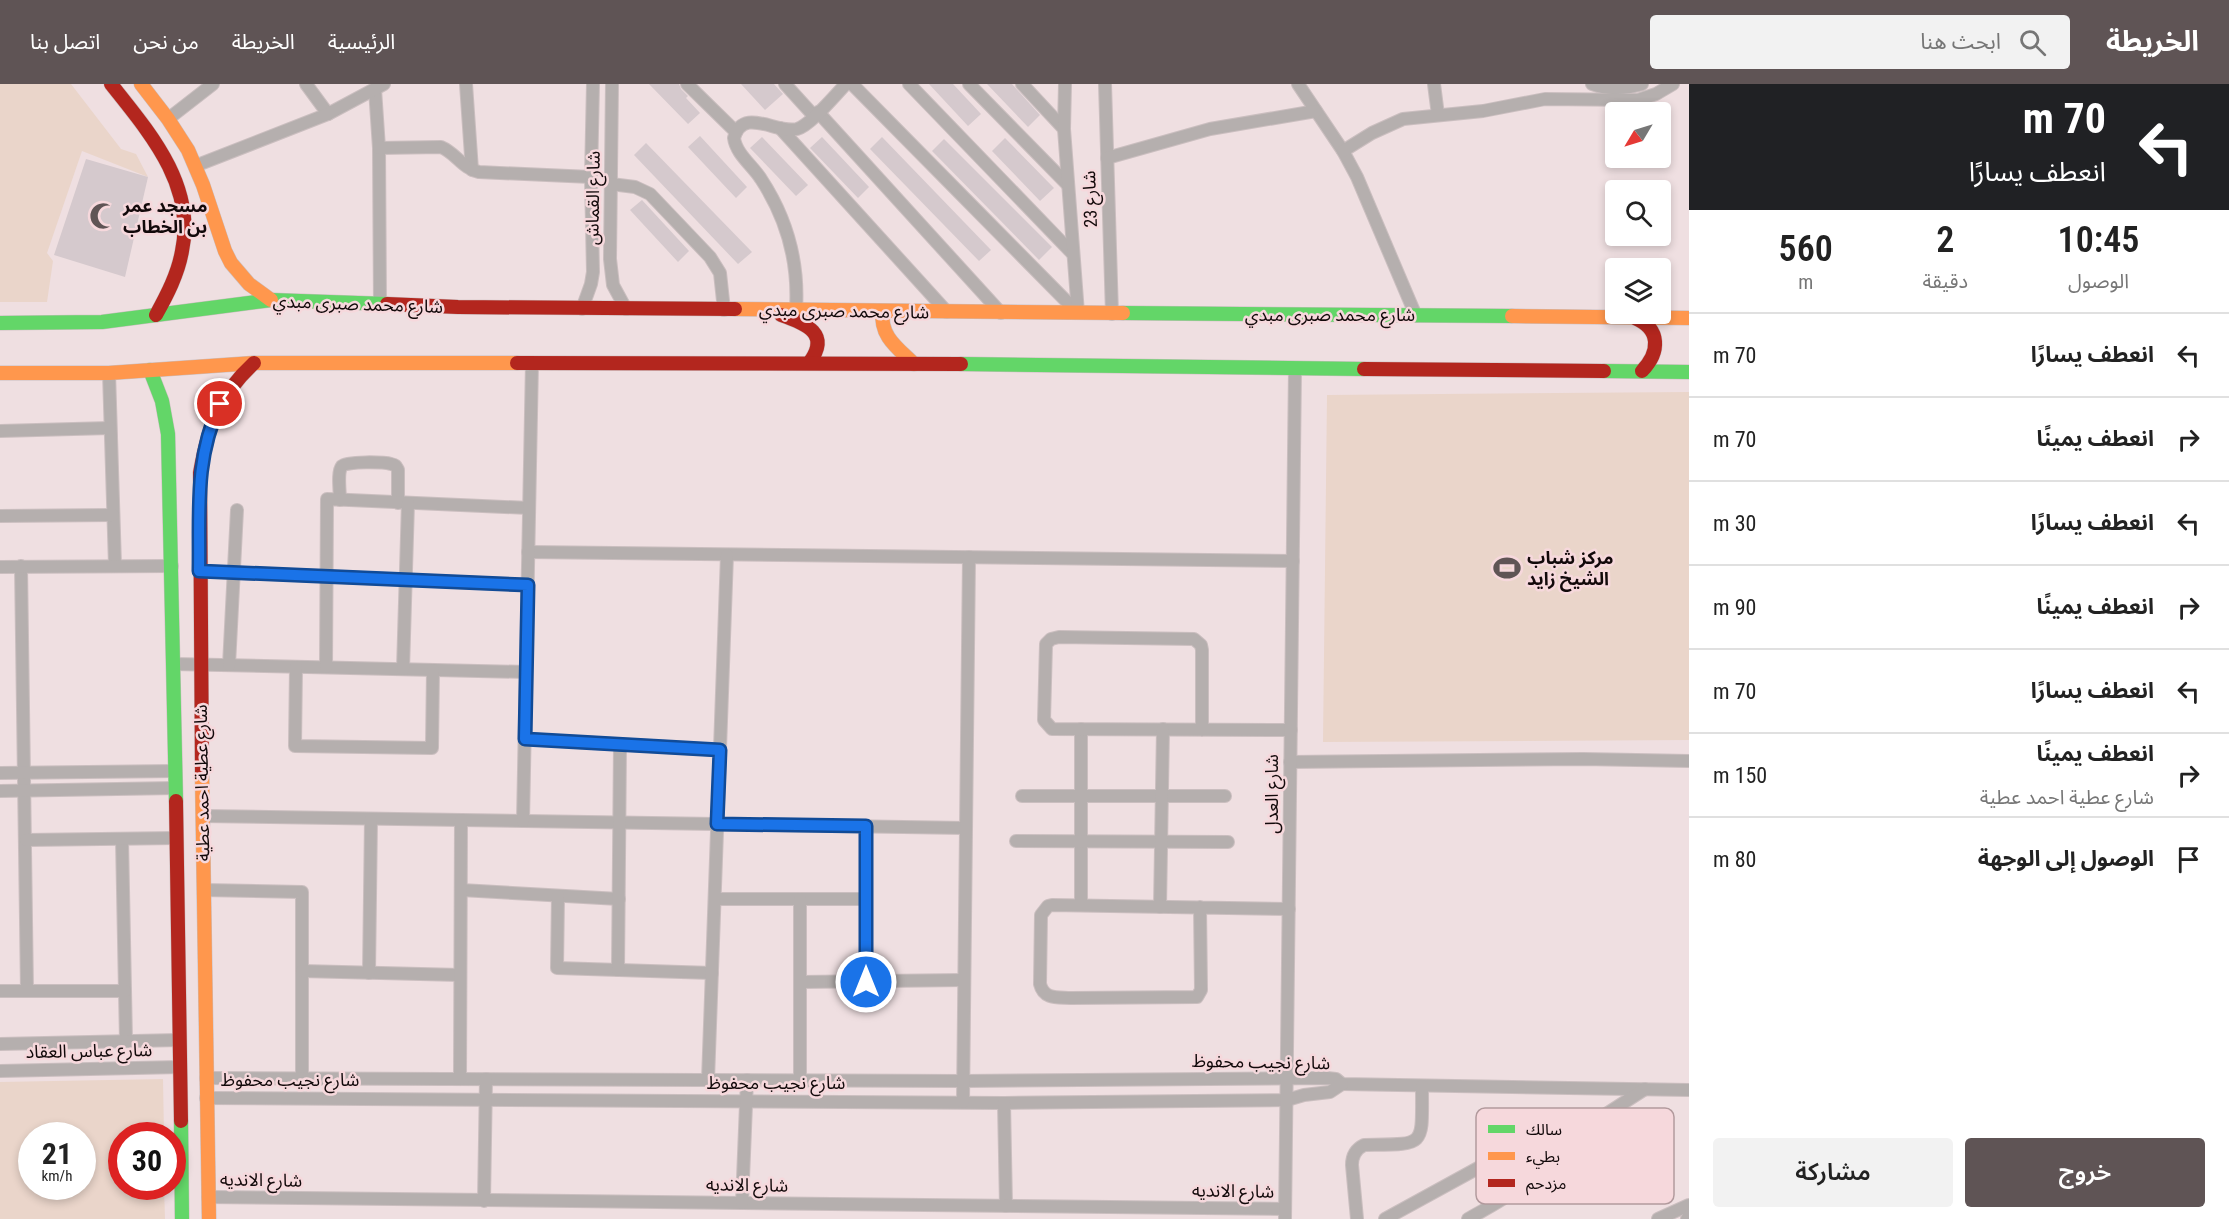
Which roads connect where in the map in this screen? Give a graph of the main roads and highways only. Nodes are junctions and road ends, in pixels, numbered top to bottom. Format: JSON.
{"nodes":[{"id":1,"x":111,"y":84,"type":"edge"},
{"id":2,"x":142,"y":85,"type":"edge"},
{"id":3,"x":123,"y":100,"type":"junction"},
{"id":4,"x":271,"y":300,"type":"junction"},
{"id":5,"x":766,"y":310,"type":"junction"},
{"id":6,"x":883,"y":312,"type":"junction"},
{"id":7,"x":156,"y":315,"type":"junction"},
{"id":8,"x":1605,"y":318,"type":"edge"},
{"id":9,"x":1671,"y":318,"type":"edge"},
{"id":10,"x":1689,"y":318,"type":"edge"},
{"id":11,"x":0,"y":323,"type":"edge"},
{"id":12,"x":1647,"y":324,"type":"edge"},
{"id":13,"x":254,"y":363,"type":"junction"},
{"id":14,"x":809,"y":363,"type":"junction"},
{"id":15,"x":914,"y":364,"type":"junction"},
{"id":16,"x":150,"y":370,"type":"junction"},
{"id":17,"x":1642,"y":371,"type":"junction"},
{"id":18,"x":1689,"y":372,"type":"edge"},
{"id":19,"x":0,"y":373,"type":"edge"},
{"id":20,"x":182,"y":1219,"type":"edge"},
{"id":21,"x":209,"y":1219,"type":"edge"}],
"edges":[{"from":1,"to":3,"type":"main road"},
{"from":2,"to":3,"type":"main road"},
{"from":2,"to":4,"type":"main road"},
{"from":3,"to":7,"type":"main road"},
{"from":4,"to":5,"type":"main road","name":"شارع محمد صبرى مبدي"},
{"from":4,"to":7,"type":"main road","name":"شارع محمد صبرى مبدي"},
{"from":5,"to":6,"type":"main road","name":"شارع محمد صبرى مبدي"},
{"from":5,"to":14,"type":"main road"},
{"from":6,"to":8,"type":"main road","name":"شارع محمد صبرى مبدي"},
{"from":6,"to":15,"type":"main road"},
{"from":7,"to":11,"type":"main road","name":"شارع محمد صبرى مبدي"},
{"from":9,"to":10,"type":"main road","name":"شارع محمد صبرى مبدي"},
{"from":12,"to":17,"type":"main road"},
{"from":13,"to":14,"type":"main road"},
{"from":13,"to":16,"type":"main road"},
{"from":13,"to":21,"type":"main road","name":"شارع عطية احمد عطية"},
{"from":14,"to":15,"type":"main road"},
{"from":15,"to":17,"type":"main road"},
{"from":16,"to":19,"type":"main road"},
{"from":16,"to":20,"type":"main road","name":"شارع عطية احمد عطية"},
{"from":17,"to":18,"type":"main road"}]}
